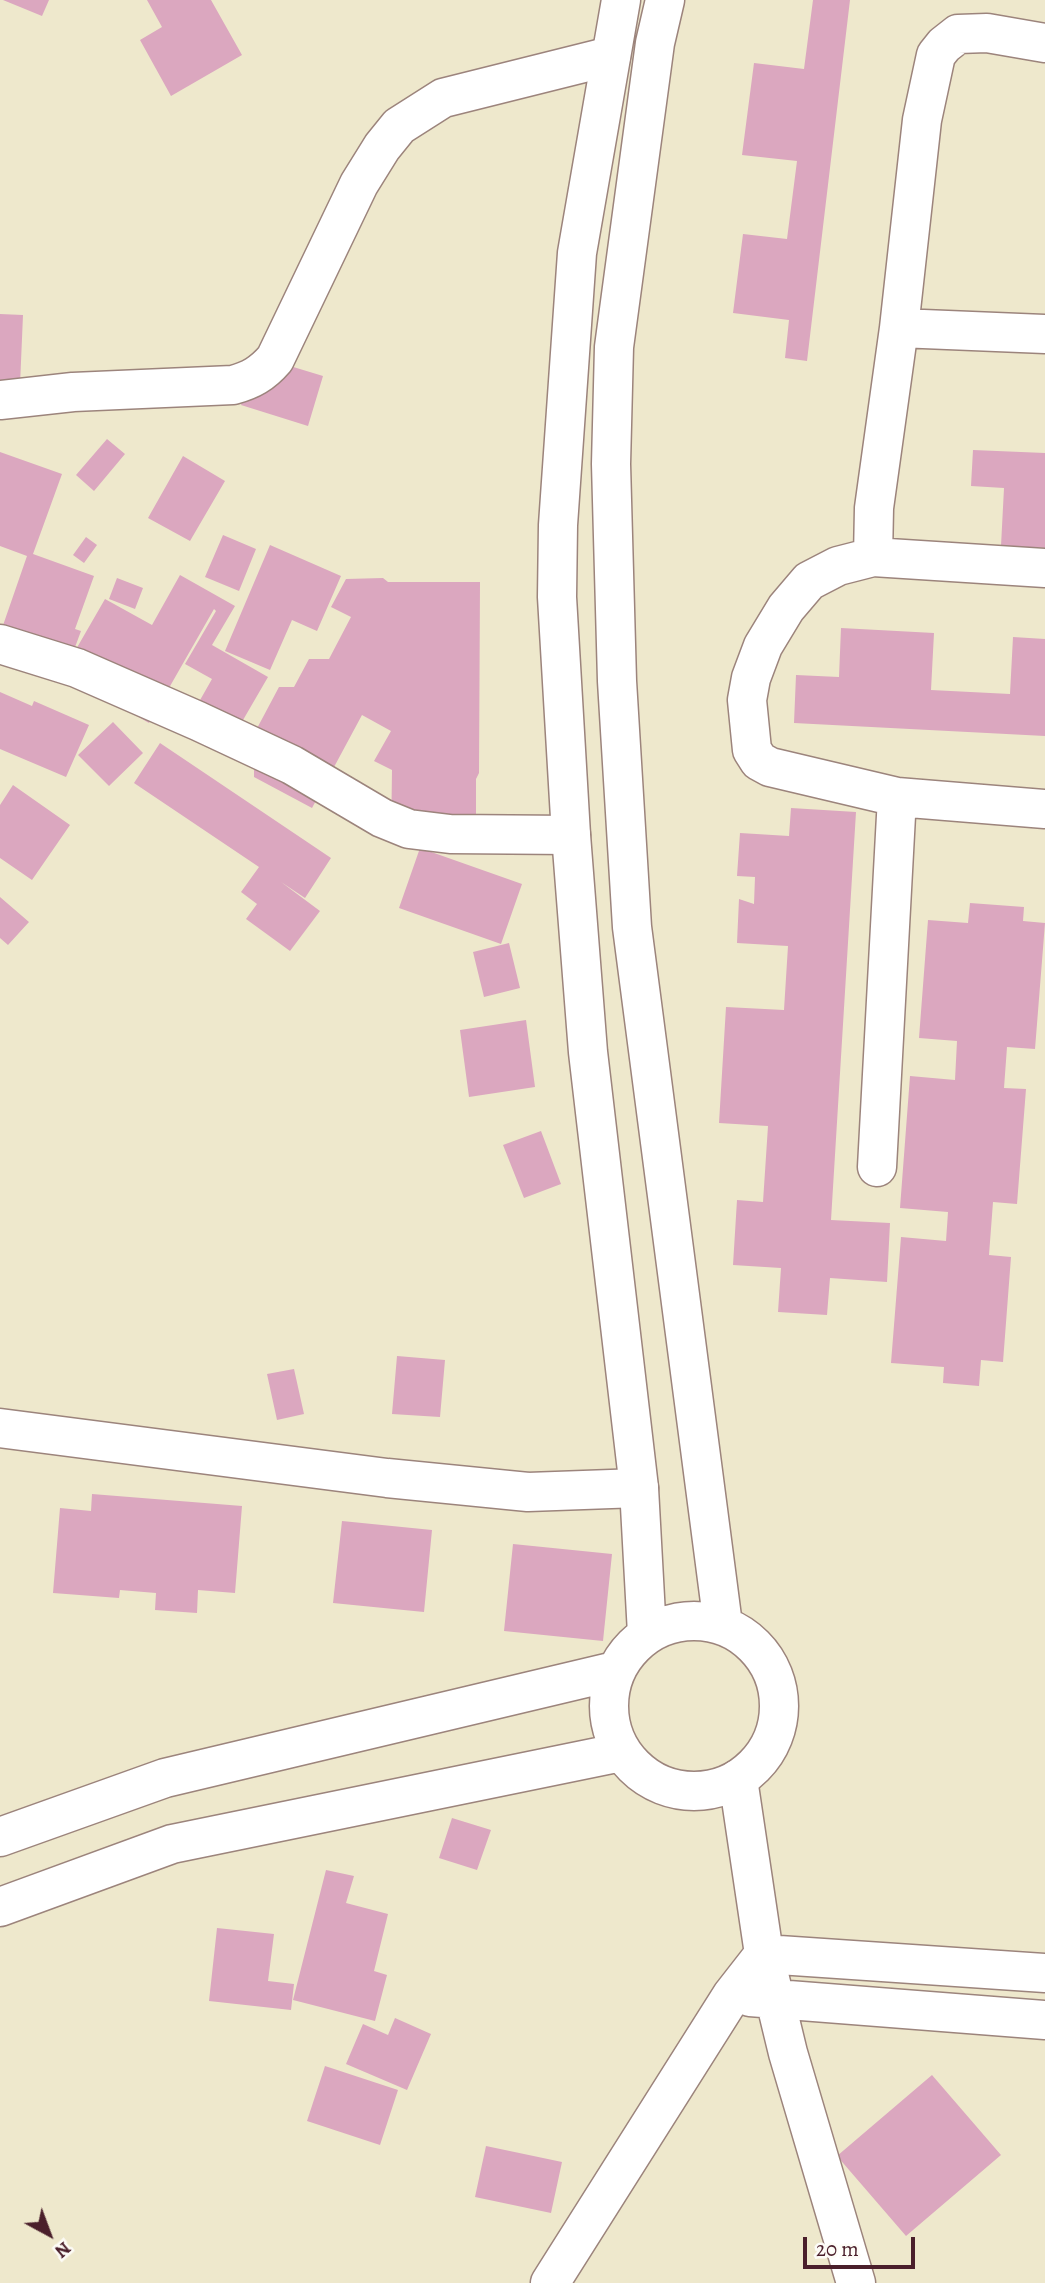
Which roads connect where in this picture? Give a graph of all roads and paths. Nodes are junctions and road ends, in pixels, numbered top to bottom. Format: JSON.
{"nodes":[{"id":1,"x":621,"y":0,"type":"edge"},
{"id":2,"x":665,"y":0,"type":"edge"},
{"id":3,"x":1045,"y":43,"type":"edge"},
{"id":4,"x":611,"y":56,"type":"junction"},
{"id":5,"x":899,"y":328,"type":"junction"},
{"id":6,"x":1045,"y":334,"type":"edge"},
{"id":7,"x":0,"y":400,"type":"edge"},
{"id":8,"x":873,"y":557,"type":"junction"},
{"id":9,"x":1045,"y":568,"type":"edge"},
{"id":10,"x":0,"y":644,"type":"edge"},
{"id":11,"x":897,"y":797,"type":"junction"},
{"id":12,"x":1045,"y":809,"type":"edge"},
{"id":13,"x":571,"y":835,"type":"junction"},
{"id":14,"x":877,"y":1167,"type":"dead end"},
{"id":15,"x":0,"y":1428,"type":"edge"},
{"id":16,"x":639,"y":1488,"type":"junction"},
{"id":17,"x":723,"y":1625,"type":"junction"},
{"id":18,"x":647,"y":1634,"type":"junction"},
{"id":19,"x":615,"y":1671,"type":"junction"},
{"id":20,"x":622,"y":1752,"type":"junction"},
{"id":21,"x":738,"y":1779,"type":"junction"},
{"id":22,"x":18,"y":1819,"type":"edge"},
{"id":23,"x":0,"y":1837,"type":"edge"},
{"id":24,"x":0,"y":1907,"type":"edge"},
{"id":25,"x":764,"y":1954,"type":"junction"},
{"id":26,"x":1045,"y":1973,"type":"edge"},
{"id":27,"x":732,"y":1995,"type":"junction"},
{"id":28,"x":776,"y":2001,"type":"junction"},
{"id":29,"x":1045,"y":2020,"type":"edge"},
{"id":30,"x":550,"y":2283,"type":"edge"},
{"id":31,"x":856,"y":2283,"type":"edge"}],
"edges":[{"from":1,"to":4,"type":"street"},
{"from":2,"to":17,"type":"street"},
{"from":3,"to":5,"type":"street"},
{"from":4,"to":7,"type":"street"},
{"from":4,"to":13,"type":"street"},
{"from":5,"to":6,"type":"street"},
{"from":5,"to":8,"type":"street"},
{"from":8,"to":9,"type":"street"},
{"from":8,"to":11,"type":"street"},
{"from":10,"to":13,"type":"street"},
{"from":11,"to":12,"type":"street"},
{"from":11,"to":14,"type":"street"},
{"from":13,"to":16,"type":"street"},
{"from":15,"to":16,"type":"street"},
{"from":16,"to":18,"type":"street"},
{"from":17,"to":18,"type":"street"},
{"from":17,"to":21,"type":"street"},
{"from":18,"to":19,"type":"street"},
{"from":19,"to":20,"type":"street"},
{"from":19,"to":22,"type":"street"},
{"from":20,"to":21,"type":"street"},
{"from":20,"to":24,"type":"street"},
{"from":21,"to":25,"type":"street"},
{"from":22,"to":23,"type":"street"},
{"from":25,"to":26,"type":"street"},
{"from":25,"to":27,"type":"street"},
{"from":25,"to":28,"type":"street"},
{"from":27,"to":28,"type":"street"},
{"from":27,"to":30,"type":"street"},
{"from":28,"to":29,"type":"street"},
{"from":28,"to":31,"type":"street"}]}
